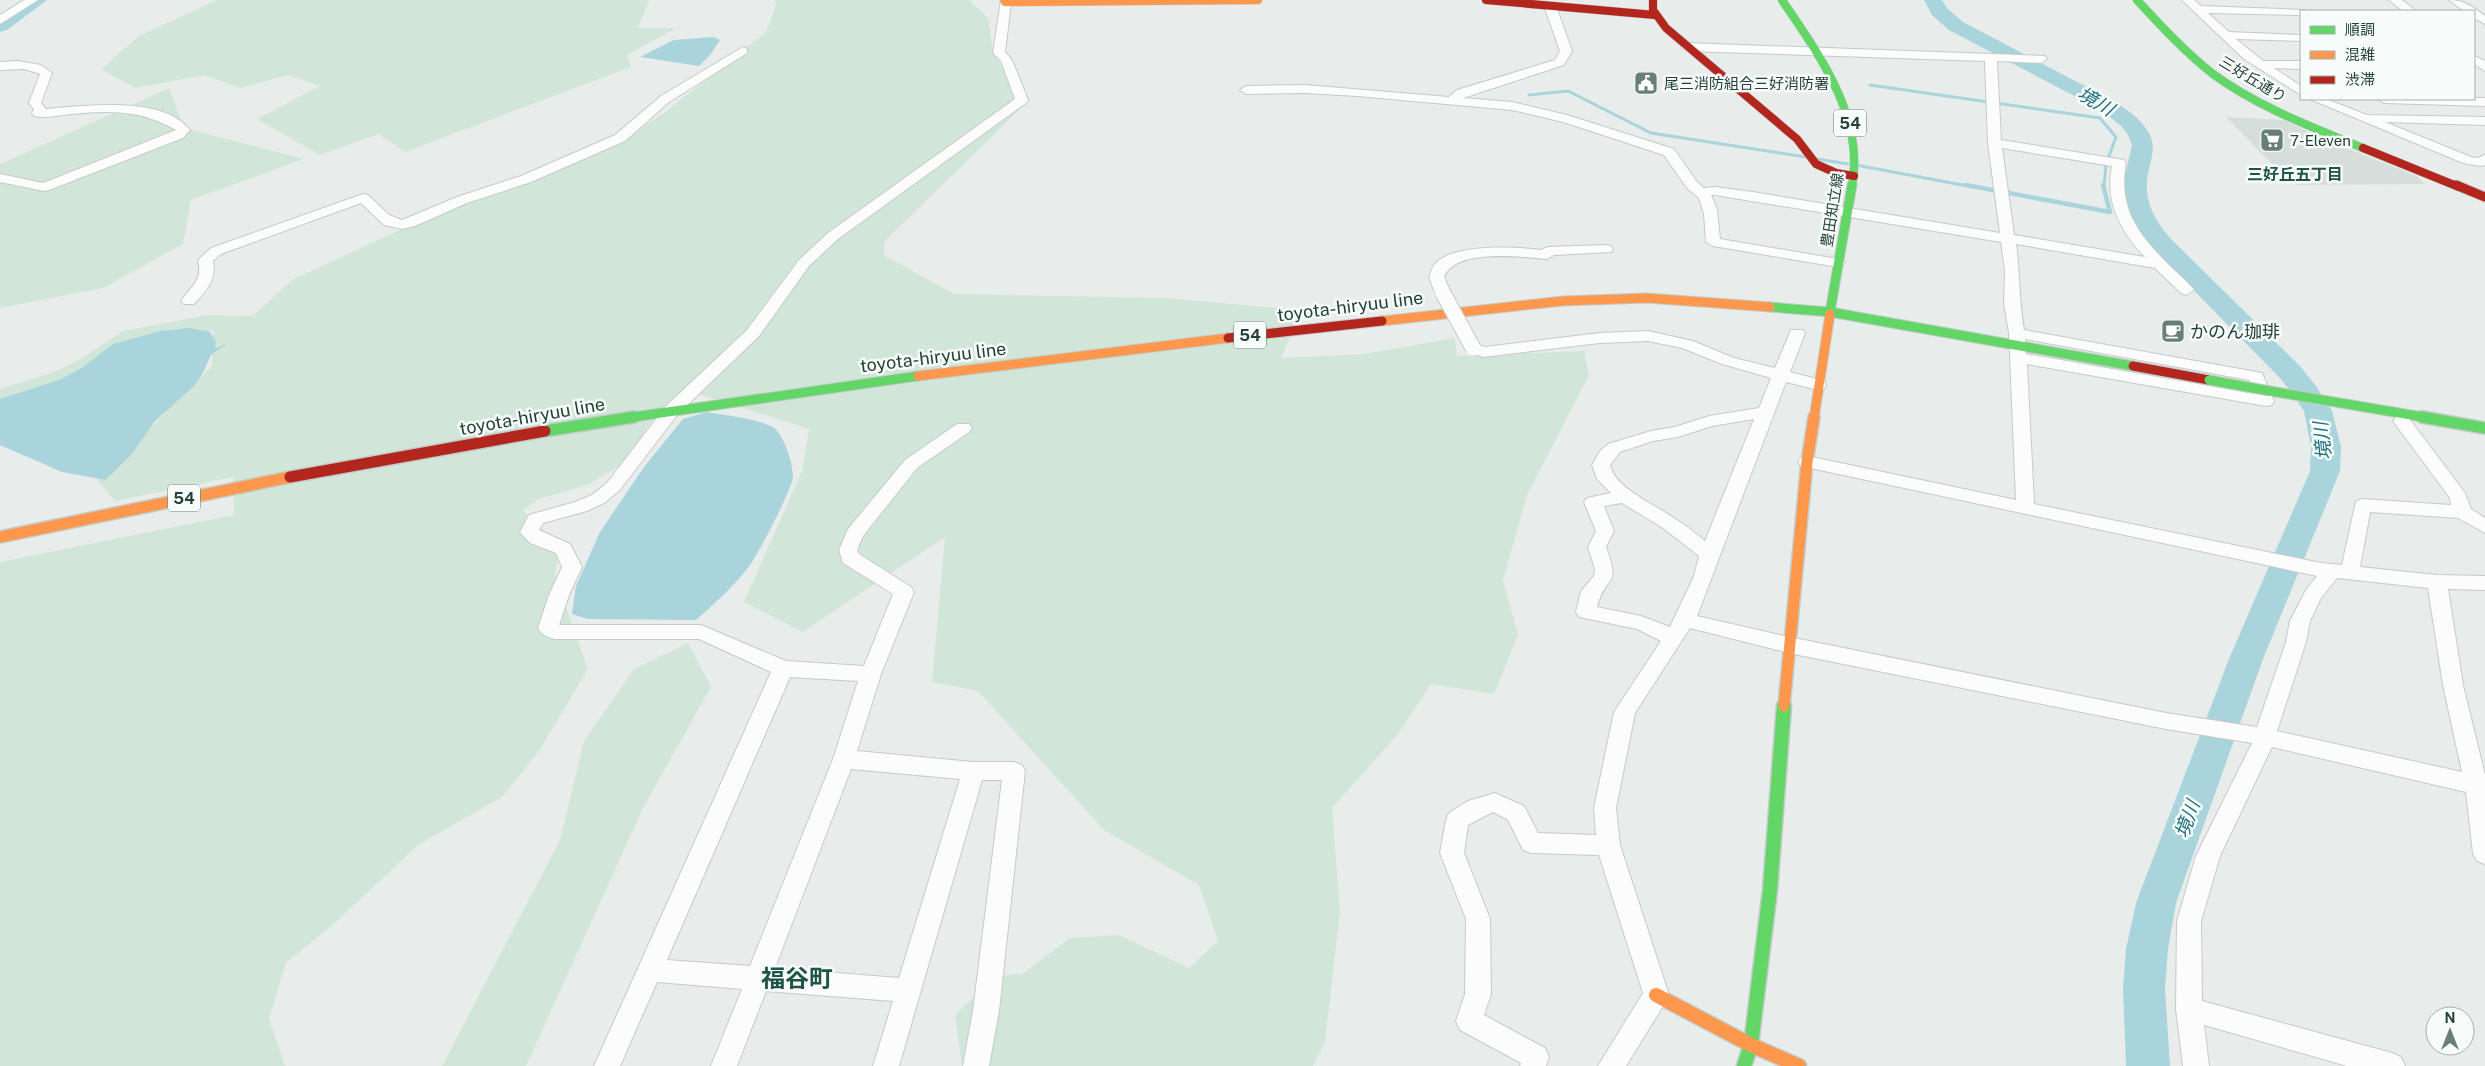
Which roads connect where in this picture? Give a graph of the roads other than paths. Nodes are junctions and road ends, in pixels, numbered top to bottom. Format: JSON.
{"nodes":[{"id":1,"x":32,"y":0,"type":"edge"},
{"id":2,"x":1258,"y":0,"type":"edge"},
{"id":3,"x":1486,"y":0,"type":"edge"},
{"id":4,"x":1653,"y":0,"type":"edge"},
{"id":5,"x":1782,"y":0,"type":"edge"},
{"id":6,"x":2137,"y":0,"type":"edge"},
{"id":7,"x":2188,"y":0,"type":"edge"},
{"id":8,"x":2396,"y":0,"type":"edge"},
{"id":9,"x":2455,"y":0,"type":"edge"},
{"id":10,"x":1004,"y":1,"type":"edge"},
{"id":11,"x":1550,"y":6,"type":"junction"},
{"id":12,"x":2198,"y":9,"type":"junction"},
{"id":13,"x":2409,"y":10,"type":"edge"},
{"id":14,"x":2469,"y":10,"type":"edge"},
{"id":15,"x":2300,"y":12,"type":"edge"},
{"id":16,"x":1656,"y":15,"type":"junction"},
{"id":17,"x":0,"y":21,"type":"edge"},
{"id":18,"x":2227,"y":35,"type":"junction"},
{"id":19,"x":2300,"y":38,"type":"edge"},
{"id":20,"x":1687,"y":47,"type":"junction"},
{"id":21,"x":743,"y":51,"type":"dead end"},
{"id":22,"x":1817,"y":51,"type":"junction"},
{"id":23,"x":1995,"y":57,"type":"junction"},
{"id":24,"x":2038,"y":59,"type":"dead end"},
{"id":25,"x":2259,"y":64,"type":"junction"},
{"id":26,"x":2300,"y":65,"type":"edge"},
{"id":27,"x":0,"y":66,"type":"edge"},
{"id":28,"x":1246,"y":90,"type":"dead end"},
{"id":29,"x":2300,"y":90,"type":"edge"},
{"id":30,"x":1454,"y":99,"type":"junction"},
{"id":31,"x":2318,"y":100,"type":"edge"},
{"id":32,"x":2418,"y":100,"type":"edge"},
{"id":33,"x":2485,"y":102,"type":"edge"},
{"id":34,"x":2357,"y":117,"type":"junction"},
{"id":35,"x":2485,"y":121,"type":"edge"},
{"id":36,"x":1995,"y":143,"type":"junction"},
{"id":37,"x":2485,"y":159,"type":"edge"},
{"id":38,"x":1854,"y":176,"type":"junction"},
{"id":39,"x":0,"y":178,"type":"edge"},
{"id":40,"x":1702,"y":192,"type":"junction"},
{"id":41,"x":2485,"y":197,"type":"edge"},
{"id":42,"x":1846,"y":212,"type":"junction"},
{"id":43,"x":2006,"y":239,"type":"junction"},
{"id":44,"x":1606,"y":249,"type":"dead end"},
{"id":45,"x":1838,"y":263,"type":"junction"},
{"id":46,"x":2160,"y":264,"type":"junction"},
{"id":47,"x":2186,"y":290,"type":"dead end"},
{"id":48,"x":188,"y":301,"type":"dead end"},
{"id":49,"x":1830,"y":312,"type":"junction"},
{"id":50,"x":1796,"y":334,"type":"dead end"},
{"id":51,"x":2016,"y":345,"type":"junction"},
{"id":52,"x":1473,"y":348,"type":"joint"},
{"id":53,"x":1782,"y":375,"type":"junction"},
{"id":54,"x":1818,"y":385,"type":"junction"},
{"id":55,"x":672,"y":410,"type":"junction"},
{"id":56,"x":1764,"y":412,"type":"junction"},
{"id":57,"x":2402,"y":421,"type":"dead end"},
{"id":58,"x":964,"y":428,"type":"dead end"},
{"id":59,"x":2484,"y":428,"type":"edge"},
{"id":60,"x":1807,"y":462,"type":"junction"},
{"id":61,"x":1625,"y":496,"type":"junction"},
{"id":62,"x":2025,"y":507,"type":"junction"},
{"id":63,"x":2462,"y":512,"type":"junction"},
{"id":64,"x":2485,"y":527,"type":"edge"},
{"id":65,"x":0,"y":537,"type":"edge"},
{"id":66,"x":1709,"y":554,"type":"junction"},
{"id":67,"x":2334,"y":571,"type":"junction"},
{"id":68,"x":2437,"y":582,"type":"junction"},
{"id":69,"x":2484,"y":585,"type":"edge"},
{"id":70,"x":1680,"y":629,"type":"junction"},
{"id":71,"x":1788,"y":645,"type":"junction"},
{"id":72,"x":783,"y":669,"type":"junction"},
{"id":73,"x":871,"y":674,"type":"junction"},
{"id":74,"x":2184,"y":723,"type":"joint"},
{"id":75,"x":2254,"y":735,"type":"junction"},
{"id":76,"x":844,"y":759,"type":"junction"},
{"id":77,"x":973,"y":771,"type":"junction"},
{"id":78,"x":2480,"y":794,"type":"edge"},
{"id":79,"x":1608,"y":845,"type":"junction"},
{"id":80,"x":2484,"y":848,"type":"edge"},
{"id":81,"x":650,"y":970,"type":"junction"},
{"id":82,"x":756,"y":980,"type":"junction"},
{"id":83,"x":908,"y":990,"type":"junction"},
{"id":84,"x":1656,"y":995,"type":"junction"},
{"id":85,"x":2188,"y":1009,"type":"junction"},
{"id":86,"x":1751,"y":1045,"type":"junction"},
{"id":87,"x":607,"y":1066,"type":"edge"},
{"id":88,"x":724,"y":1066,"type":"edge"},
{"id":89,"x":886,"y":1066,"type":"edge"},
{"id":90,"x":976,"y":1066,"type":"edge"},
{"id":91,"x":1532,"y":1066,"type":"edge"},
{"id":92,"x":1611,"y":1066,"type":"edge"},
{"id":93,"x":1744,"y":1066,"type":"edge"},
{"id":94,"x":1799,"y":1066,"type":"edge"},
{"id":95,"x":2196,"y":1066,"type":"edge"},
{"id":96,"x":2392,"y":1066,"type":"edge"}],
"edges":[{"from":1,"to":17,"type":"street"},
{"from":2,"to":10,"type":"street"},
{"from":3,"to":11,"type":"street"},
{"from":4,"to":16,"type":"street"},
{"from":5,"to":22,"type":"street","name":"豊田知立線","number":"54"},
{"from":6,"to":41,"type":"street","name":"三好丘通り"},
{"from":7,"to":12,"type":"street"},
{"from":8,"to":13,"type":"street"},
{"from":9,"to":14,"type":"street"},
{"from":10,"to":55,"type":"street"},
{"from":11,"to":16,"type":"street"},
{"from":11,"to":30,"type":"street"},
{"from":12,"to":15,"type":"street"},
{"from":12,"to":18,"type":"street"},
{"from":16,"to":20,"type":"street"},
{"from":18,"to":19,"type":"street"},
{"from":18,"to":25,"type":"street"},
{"from":20,"to":22,"type":"street"},
{"from":20,"to":38,"type":"street"},
{"from":21,"to":48,"type":"street"},
{"from":22,"to":23,"type":"street"},
{"from":22,"to":38,"type":"street","name":"豊田知立線","number":"54"},
{"from":23,"to":24,"type":"street"},
{"from":23,"to":36,"type":"street"},
{"from":25,"to":26,"type":"street"},
{"from":25,"to":29,"type":"street"},
{"from":27,"to":39,"type":"street"},
{"from":28,"to":30,"type":"street"},
{"from":30,"to":40,"type":"street"},
{"from":31,"to":34,"type":"street"},
{"from":32,"to":33,"type":"street"},
{"from":34,"to":35,"type":"street"},
{"from":34,"to":37,"type":"street"},
{"from":36,"to":43,"type":"street"},
{"from":36,"to":46,"type":"street"},
{"from":38,"to":42,"type":"street","name":"豊田知立線","number":"54"},
{"from":40,"to":42,"type":"street"},
{"from":40,"to":45,"type":"street"},
{"from":42,"to":43,"type":"street"},
{"from":42,"to":45,"type":"street","name":"豊田知立線","number":"54"},
{"from":43,"to":46,"type":"street"},
{"from":43,"to":51,"type":"street"},
{"from":44,"to":52,"type":"street","bridge":true},
{"from":45,"to":49,"type":"street","number":"54"},
{"from":46,"to":47,"type":"street"},
{"from":49,"to":51,"type":"street","name":"toyota-hiryuu line"},
{"from":49,"to":54,"type":"street"},
{"from":49,"to":55,"type":"street","name":"toyota-hiryuu line","number":"54"},
{"from":50,"to":53,"type":"street"},
{"from":51,"to":51,"type":"street"},
{"from":51,"to":59,"type":"street","name":"toyota-hiryuu line","bridge":true},
{"from":51,"to":62,"type":"street"},
{"from":52,"to":53,"type":"street"},
{"from":53,"to":54,"type":"street"},
{"from":53,"to":56,"type":"street"},
{"from":54,"to":60,"type":"street"},
{"from":55,"to":65,"type":"street","name":"toyota-hiryuu line","number":"54"},
{"from":55,"to":72,"type":"street"},
{"from":56,"to":61,"type":"street"},
{"from":56,"to":66,"type":"street"},
{"from":57,"to":63,"type":"street"},
{"from":58,"to":73,"type":"street"},
{"from":60,"to":62,"type":"street"},
{"from":60,"to":71,"type":"street"},
{"from":61,"to":66,"type":"street"},
{"from":61,"to":70,"type":"street"},
{"from":62,"to":67,"type":"street"},
{"from":63,"to":64,"type":"street"},
{"from":63,"to":67,"type":"street"},
{"from":66,"to":70,"type":"street"},
{"from":67,"to":68,"type":"street"},
{"from":67,"to":75,"type":"street"},
{"from":68,"to":69,"type":"street"},
{"from":68,"to":78,"type":"street"},
{"from":70,"to":71,"type":"street"},
{"from":70,"to":79,"type":"street"},
{"from":71,"to":74,"type":"street"},
{"from":71,"to":86,"type":"street"},
{"from":72,"to":73,"type":"street"},
{"from":72,"to":81,"type":"street"},
{"from":73,"to":76,"type":"street"},
{"from":74,"to":75,"type":"street"},
{"from":75,"to":78,"type":"street"},
{"from":75,"to":85,"type":"street"},
{"from":76,"to":77,"type":"street"},
{"from":76,"to":82,"type":"street"},
{"from":77,"to":83,"type":"street"},
{"from":77,"to":90,"type":"street"},
{"from":78,"to":80,"type":"street"},
{"from":79,"to":84,"type":"street"},
{"from":79,"to":91,"type":"street"},
{"from":81,"to":82,"type":"street"},
{"from":81,"to":87,"type":"street"},
{"from":82,"to":83,"type":"street"},
{"from":82,"to":88,"type":"street"},
{"from":83,"to":89,"type":"street"},
{"from":84,"to":86,"type":"street"},
{"from":84,"to":92,"type":"street"},
{"from":85,"to":95,"type":"street"},
{"from":85,"to":96,"type":"street"},
{"from":86,"to":93,"type":"street"},
{"from":86,"to":94,"type":"street"}]}
